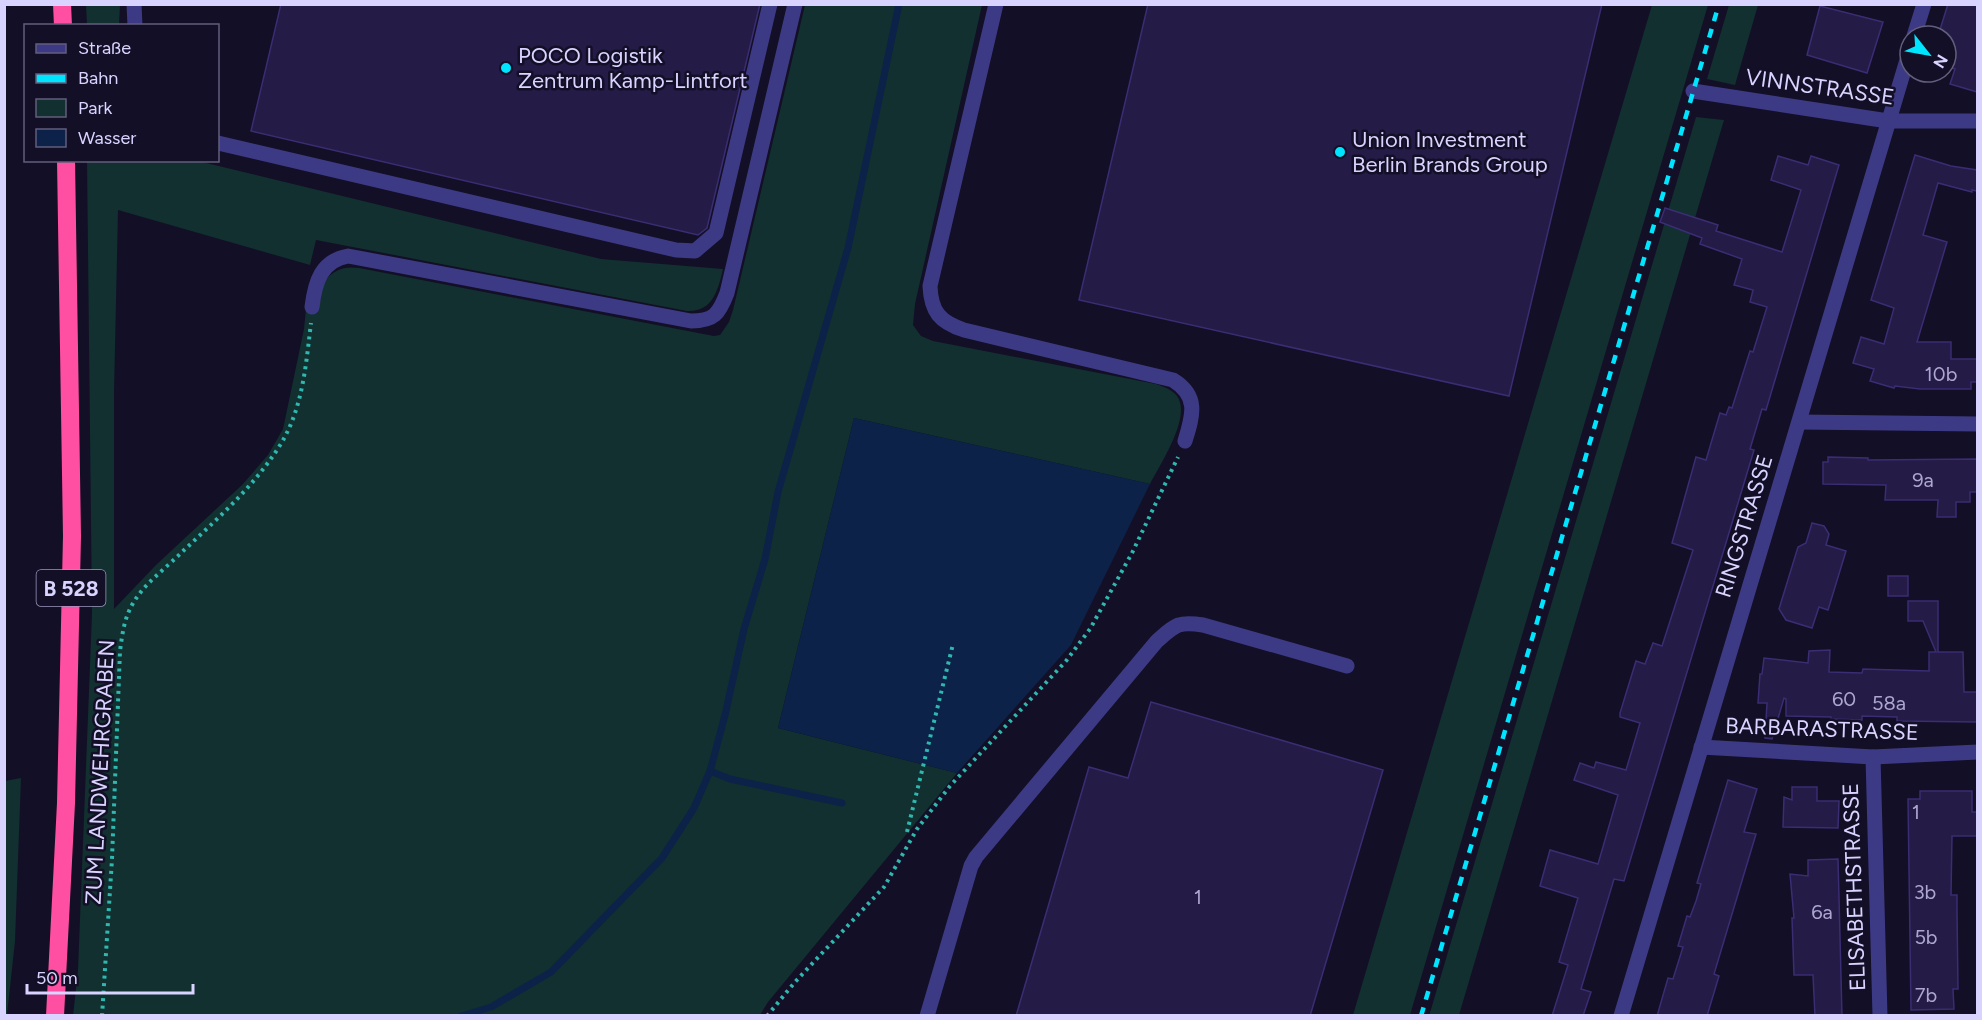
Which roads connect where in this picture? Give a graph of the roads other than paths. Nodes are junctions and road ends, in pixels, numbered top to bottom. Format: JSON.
{"nodes":[{"id":1,"x":62,"y":4,"type":"edge"},
{"id":2,"x":134,"y":4,"type":"edge"},
{"id":3,"x":770,"y":4,"type":"edge"},
{"id":4,"x":795,"y":4,"type":"edge"},
{"id":5,"x":996,"y":4,"type":"edge"},
{"id":6,"x":1924,"y":4,"type":"edge"},
{"id":7,"x":63,"y":24,"type":"edge"},
{"id":8,"x":135,"y":24,"type":"edge"},
{"id":9,"x":1918,"y":24,"type":"edge"},
{"id":10,"x":1899,"y":84,"type":"edge"},
{"id":11,"x":1693,"y":91,"type":"dead end"},
{"id":12,"x":1888,"y":121,"type":"junction"},
{"id":13,"x":1977,"y":121,"type":"edge"},
{"id":14,"x":219,"y":143,"type":"edge"},
{"id":15,"x":66,"y":162,"type":"edge"},
{"id":16,"x":312,"y":307,"type":"road end"},
{"id":17,"x":1799,"y":422,"type":"junction"},
{"id":18,"x":1977,"y":424,"type":"edge"},
{"id":19,"x":1185,"y":441,"type":"road end"},
{"id":20,"x":1347,"y":666,"type":"dead end"},
{"id":21,"x":1701,"y":747,"type":"junction"},
{"id":22,"x":1977,"y":753,"type":"edge"},
{"id":23,"x":1873,"y":757,"type":"junction"},
{"id":24,"x":55,"y":1016,"type":"edge"},
{"id":25,"x":927,"y":1016,"type":"edge"},
{"id":26,"x":1621,"y":1016,"type":"edge"},
{"id":27,"x":1880,"y":1016,"type":"edge"}],
"edges":[{"from":1,"to":7,"type":"highway"},
{"from":2,"to":8,"type":"street"},
{"from":3,"to":14,"type":"street"},
{"from":4,"to":16,"type":"street"},
{"from":5,"to":19,"type":"street"},
{"from":6,"to":9,"type":"street"},
{"from":10,"to":12,"type":"street","name":"RINGSTRASSE"},
{"from":11,"to":12,"type":"street","name":"VINNSTRASSE"},
{"from":12,"to":13,"type":"street","name":"VINNSTRASSE"},
{"from":12,"to":17,"type":"street","name":"RINGSTRASSE"},
{"from":15,"to":24,"type":"highway","number":"B 528"},
{"from":17,"to":18,"type":"street"},
{"from":17,"to":21,"type":"street","name":"RINGSTRASSE"},
{"from":20,"to":25,"type":"street"},
{"from":21,"to":23,"type":"street","name":"BARBARASTRASSE"},
{"from":21,"to":26,"type":"street","name":"RINGSTRASSE"},
{"from":22,"to":23,"type":"street","name":"BARBARASTRASSE"},
{"from":23,"to":27,"type":"street","name":"ELISABETHSTRASSE"}]}
